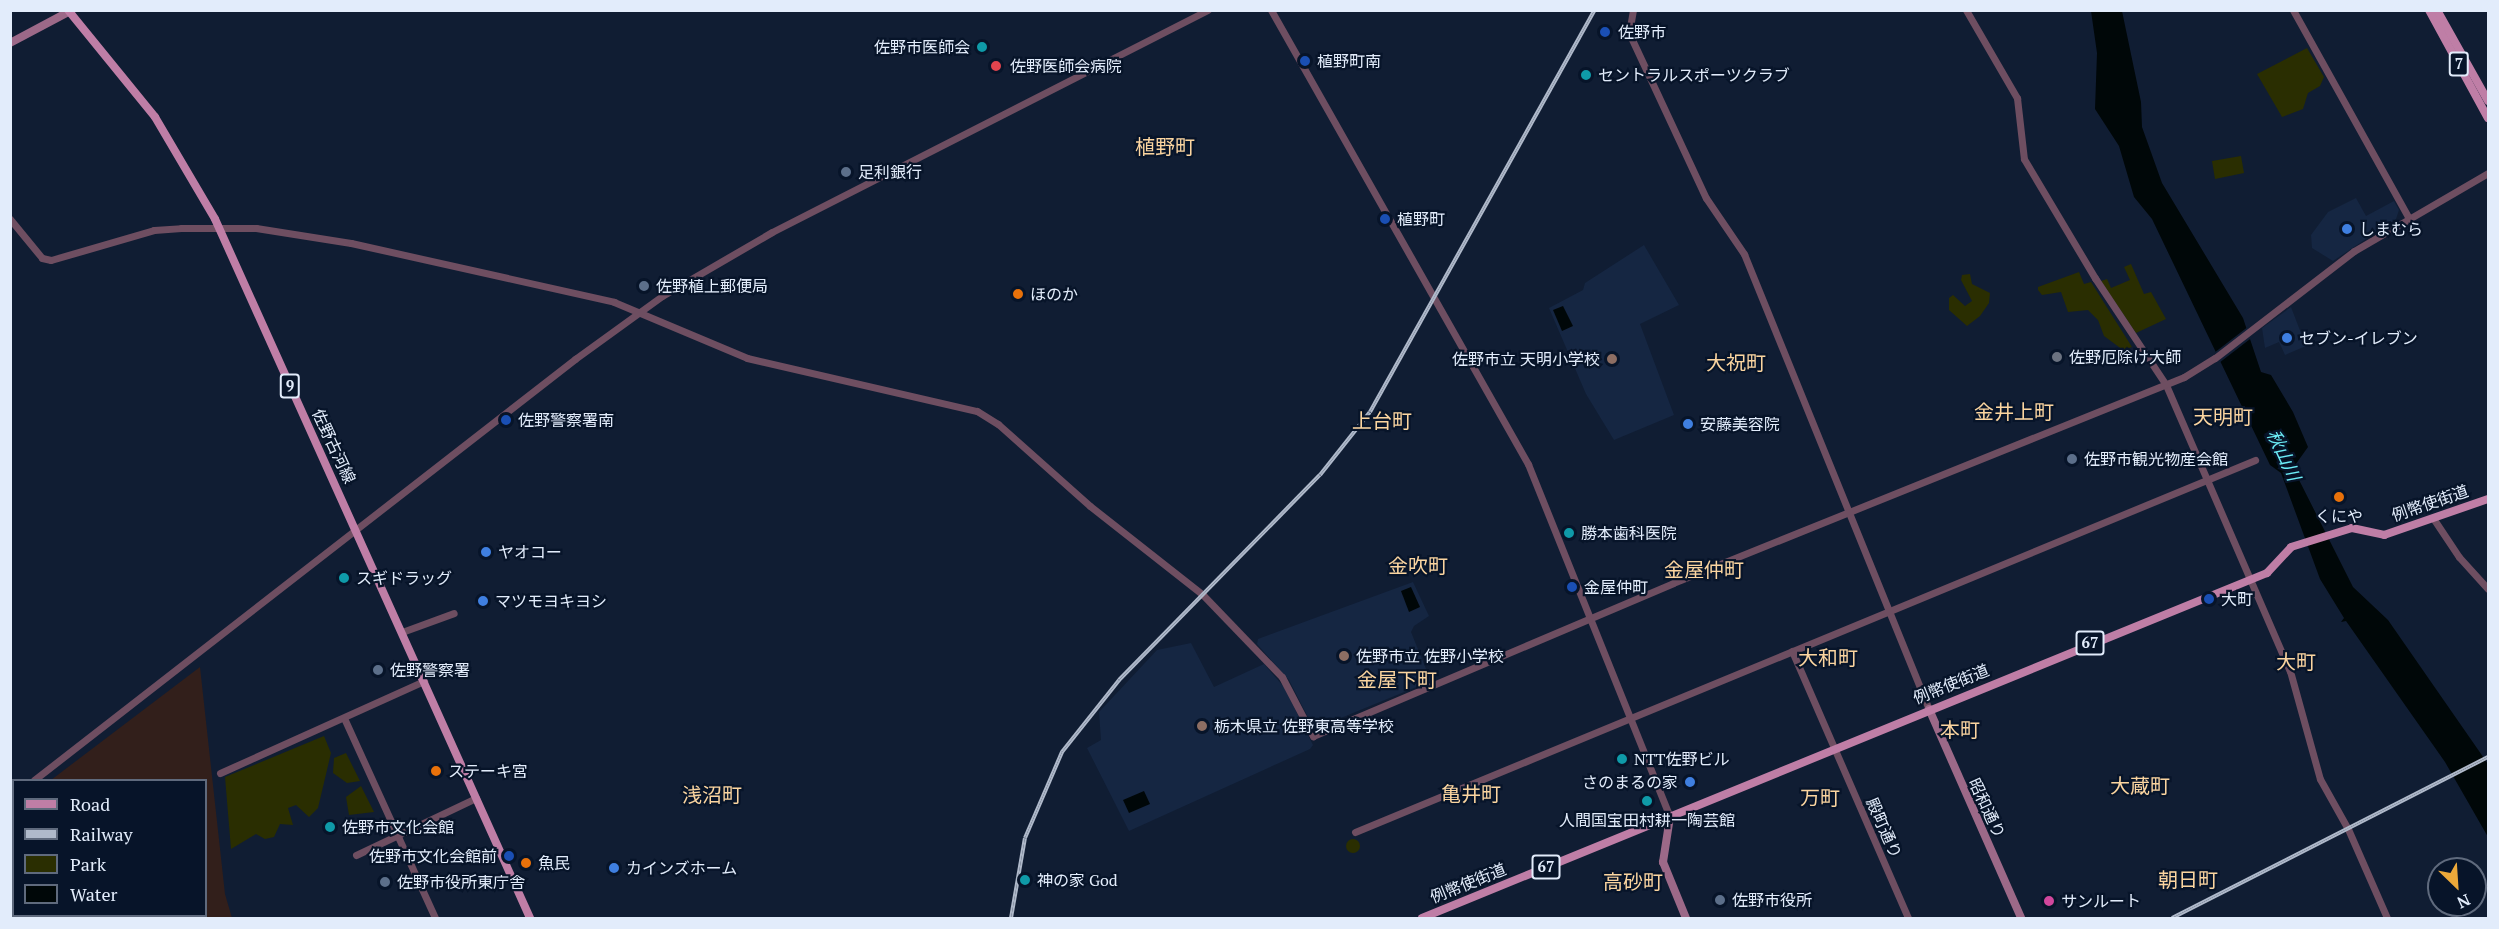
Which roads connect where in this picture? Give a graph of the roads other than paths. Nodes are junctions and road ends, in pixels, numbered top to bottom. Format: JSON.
{"nodes":[{"id":1,"x":1208,"y":10,"type":"edge"},
{"id":2,"x":1271,"y":10,"type":"edge"},
{"id":3,"x":1633,"y":10,"type":"edge"},
{"id":4,"x":1966,"y":10,"type":"edge"},
{"id":5,"x":2293,"y":10,"type":"edge"},
{"id":6,"x":2429,"y":10,"type":"edge"},
{"id":7,"x":2437,"y":10,"type":"edge"},
{"id":8,"x":70,"y":11,"type":"edge"},
{"id":9,"x":10,"y":43,"type":"edge"},
{"id":10,"x":2488,"y":101,"type":"edge"},
{"id":11,"x":2488,"y":118,"type":"edge"},
{"id":12,"x":2488,"y":173,"type":"edge"},
{"id":13,"x":2409,"y":218,"type":"junction"},
{"id":14,"x":10,"y":219,"type":"edge"},
{"id":15,"x":218,"y":226,"type":"junction"},
{"id":16,"x":639,"y":311,"type":"junction"},
{"id":17,"x":2166,"y":385,"type":"junction"},
{"id":18,"x":2255,"y":460,"type":"dead end"},
{"id":19,"x":2208,"y":479,"type":"junction"},
{"id":20,"x":2488,"y":499,"type":"edge"},
{"id":21,"x":1849,"y":514,"type":"junction"},
{"id":22,"x":2433,"y":518,"type":"junction"},
{"id":23,"x":357,"y":532,"type":"junction"},
{"id":24,"x":2252,"y":578,"type":"junction"},
{"id":25,"x":2488,"y":589,"type":"edge"},
{"id":26,"x":1889,"y":611,"type":"junction"},
{"id":27,"x":454,"y":613,"type":"dead end"},
{"id":28,"x":1590,"y":620,"type":"junction"},
{"id":29,"x":402,"y":632,"type":"junction"},
{"id":30,"x":1792,"y":651,"type":"junction"},
{"id":31,"x":424,"y":681,"type":"junction"},
{"id":32,"x":1929,"y":710,"type":"junction"},
{"id":33,"x":344,"y":718,"type":"junction"},
{"id":34,"x":1630,"y":718,"type":"junction"},
{"id":35,"x":1834,"y":749,"type":"junction"},
{"id":36,"x":220,"y":773,"type":"dead end"},
{"id":37,"x":35,"y":779,"type":"edge"},
{"id":38,"x":476,"y":798,"type":"junction"},
{"id":39,"x":1670,"y":817,"type":"junction"},
{"id":40,"x":1354,"y":832,"type":"dead end"},
{"id":41,"x":399,"y":835,"type":"junction"},
{"id":42,"x":356,"y":855,"type":"dead end"},
{"id":43,"x":435,"y":918,"type":"edge"},
{"id":44,"x":530,"y":918,"type":"edge"},
{"id":45,"x":1422,"y":918,"type":"edge"},
{"id":46,"x":1686,"y":918,"type":"edge"},
{"id":47,"x":1908,"y":918,"type":"edge"},
{"id":48,"x":2021,"y":918,"type":"edge"},
{"id":49,"x":2387,"y":918,"type":"edge"}],
"edges":[{"from":1,"to":16,"type":"street"},
{"from":2,"to":28,"type":"street"},
{"from":3,"to":21,"type":"street"},
{"from":4,"to":17,"type":"street"},
{"from":5,"to":13,"type":"street"},
{"from":6,"to":11,"type":"main road","number":"7"},
{"from":7,"to":10,"type":"main road","number":"7"},
{"from":8,"to":9,"type":"main road"},
{"from":8,"to":15,"type":"main road","name":"佐野古河線","number":"9"},
{"from":12,"to":13,"type":"street"},
{"from":13,"to":17,"type":"street"},
{"from":14,"to":15,"type":"street"},
{"from":15,"to":16,"type":"street"},
{"from":15,"to":23,"type":"main road","name":"佐野古河線","number":"9"},
{"from":16,"to":23,"type":"street"},
{"from":16,"to":28,"type":"street"},
{"from":17,"to":19,"type":"street"},
{"from":17,"to":21,"type":"street"},
{"from":18,"to":19,"type":"street"},
{"from":19,"to":24,"type":"street"},
{"from":19,"to":26,"type":"street"},
{"from":20,"to":22,"type":"main road","name":"例幣使街道","number":"67"},
{"from":21,"to":26,"type":"street"},
{"from":21,"to":28,"type":"street"},
{"from":22,"to":24,"type":"main road","name":"例幣使街道","number":"67"},
{"from":22,"to":25,"type":"street"},
{"from":23,"to":29,"type":"main road","name":"佐野古河線","number":"9"},
{"from":23,"to":37,"type":"street"},
{"from":24,"to":32,"type":"main road","name":"例幣使街道","number":"67"},
{"from":24,"to":49,"type":"street"},
{"from":26,"to":30,"type":"street"},
{"from":26,"to":32,"type":"street"},
{"from":27,"to":29,"type":"street"},
{"from":28,"to":34,"type":"street"},
{"from":29,"to":31,"type":"main road","name":"佐野古河線","number":"9"},
{"from":30,"to":34,"type":"street"},
{"from":30,"to":35,"type":"street","name":"殿町通り"},
{"from":31,"to":33,"type":"street"},
{"from":31,"to":38,"type":"main road","name":"佐野古河線","number":"9"},
{"from":32,"to":35,"type":"main road","name":"例幣使街道","number":"67"},
{"from":32,"to":48,"type":"main road","name":"昭和通り"},
{"from":33,"to":36,"type":"street"},
{"from":33,"to":41,"type":"street"},
{"from":34,"to":39,"type":"street"},
{"from":34,"to":40,"type":"street"},
{"from":35,"to":39,"type":"main road","name":"例幣使街道","number":"67"},
{"from":35,"to":47,"type":"street","name":"殿町通り"},
{"from":38,"to":41,"type":"street"},
{"from":38,"to":44,"type":"main road","name":"佐野古河線","number":"9"},
{"from":39,"to":45,"type":"main road","name":"例幣使街道","number":"67"},
{"from":39,"to":46,"type":"main road"},
{"from":41,"to":42,"type":"street"},
{"from":41,"to":43,"type":"street"}]}
